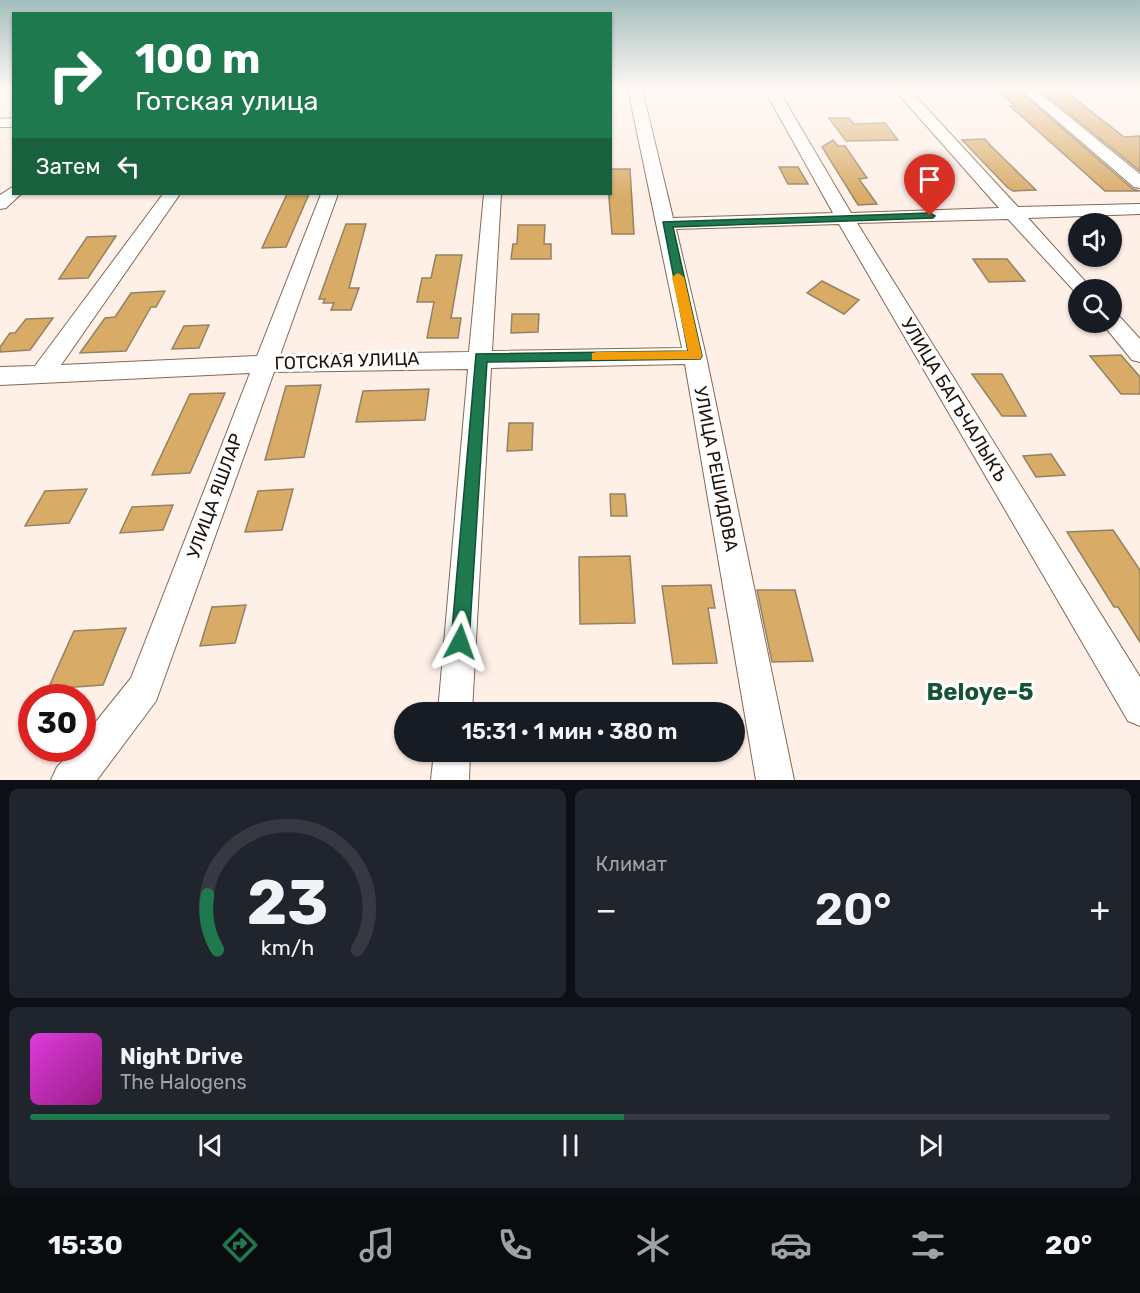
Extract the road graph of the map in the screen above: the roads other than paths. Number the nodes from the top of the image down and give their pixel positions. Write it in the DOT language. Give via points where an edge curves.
graph roads {
  1 [pos="644,125"];
  2 [pos="792,125"];
  3 [pos="934,125"];
  4 [pos="1071,125"];
  5 [pos="1140,183"];
  6 [pos="12,193"];
  7 [pos="170,195"];
  8 [pos="329,195"];
  9 [pos="492,195"];
  10 [pos="0,204"];
  11 [pos="1140,209"];
  12 [pos="1014,213"];
  13 [pos="845,218"];
  14 [pos="667,224"];
  15 [pos="1073,279"];
  16 [pos="1122,333"];
  17 [pos="1140,354"];
  18 [pos="695,356"];
  19 [pos="481,358"];
  20 [pos="263,364"];
  21 [pos="42,374"];
  22 [pos="0,376"];
  23 [pos="456,702"];
  24 [pos="1140,709"];
  25 [pos="451,762"];
  26 [pos="70,780"];
  27 [pos="450,780"];
  28 [pos="775,780"];
  1 -- 14 [label="street, УЛИЦА РЕШИДОВА"];
  2 -- 13 [label="street, УЛИЦА БАГЪЧАЛЫКЪ"];
  3 -- 12 [label="street"];
  4 -- 5 [label="street"];
  6 -- 10 [label="street"];
  7 -- 21 [label="street"];
  8 -- 20 [label="street, УЛИЦА ЯШЛАР"];
  9 -- 19 [label="street"];
  11 -- 12 [label="street"];
  12 -- 13 [label="street"];
  12 -- 15 [label="street"];
  13 -- 14 [label="street"];
  13 -- 24 [label="street, УЛИЦА БАГЪЧАЛЫКЪ"];
  14 -- 18 [label="street, УЛИЦА РЕШИДОВА"];
  16 -- 17 [label="street"];
  18 -- 19 [label="street, ГОТСКАЯ УЛИЦА"];
  18 -- 28 [label="street, УЛИЦА РЕШИДОВА"];
  19 -- 20 [label="street, ГОТСКАЯ УЛИЦА"];
  19 -- 23 [label="street"];
  20 -- 21 [label="street, ГОТСКАЯ УЛИЦА"];
  20 -- 26 [label="street, УЛИЦА ЯШЛАР" via="144,689"];
  21 -- 22 [label="street, ГОТСКАЯ УЛИЦА"];
  25 -- 27 [label="street"];
}
